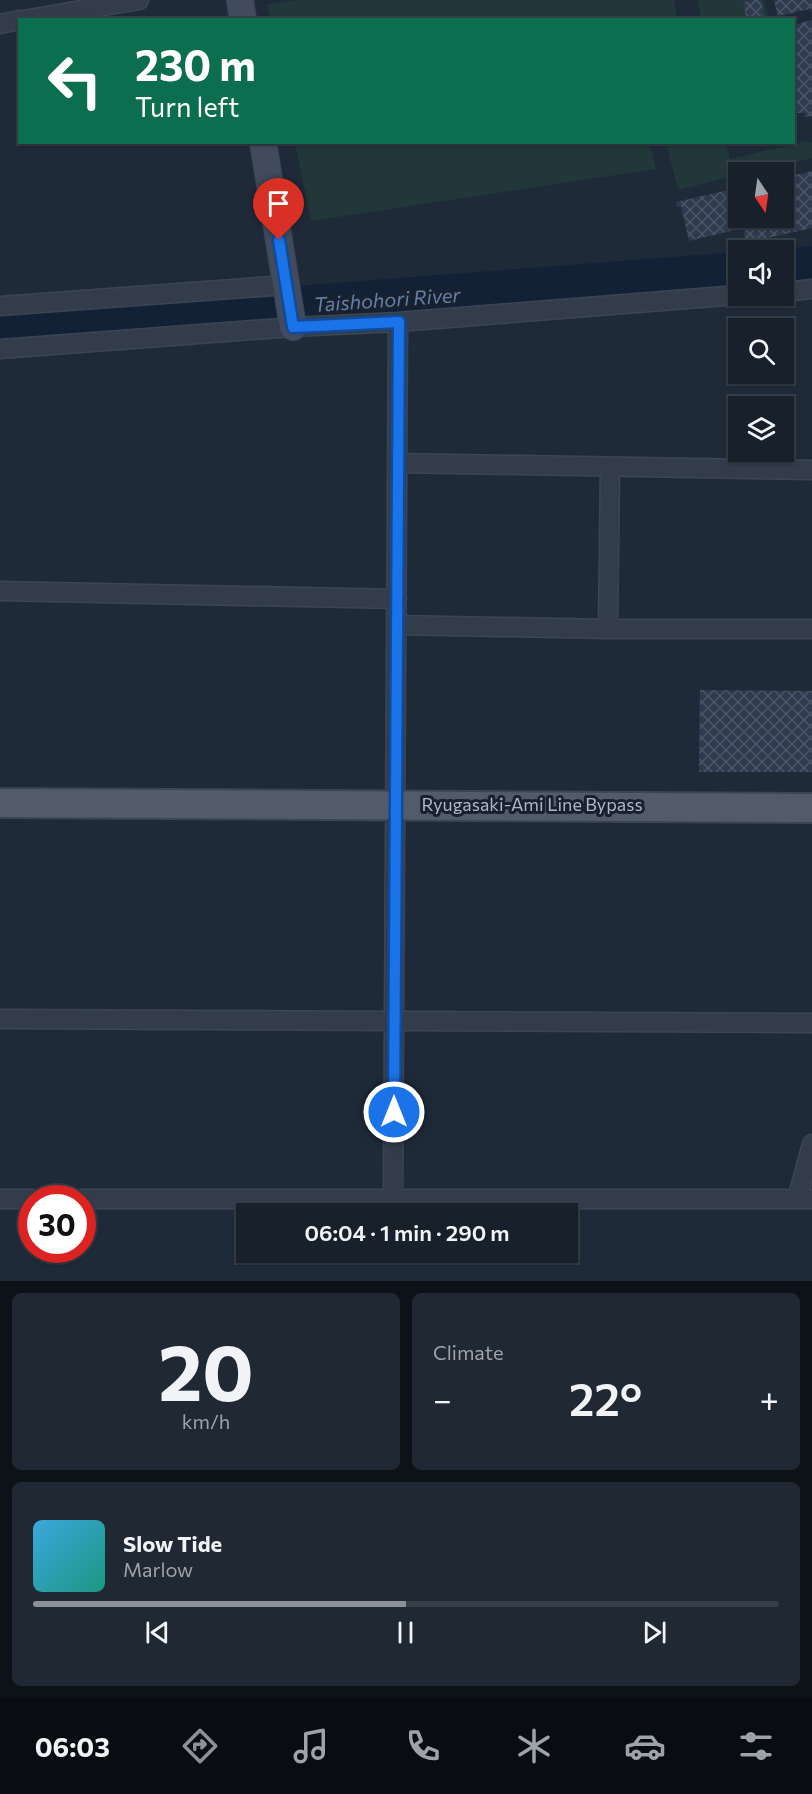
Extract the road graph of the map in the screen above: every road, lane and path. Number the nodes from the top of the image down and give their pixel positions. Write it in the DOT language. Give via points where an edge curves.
graph roads {
  1 [pos="139,0"];
  2 [pos="240,0"];
  3 [pos="36,18"];
  4 [pos="243,18"];
  5 [pos="18,20"];
  6 [pos="0,24"];
  7 [pos="263,144"];
  8 [pos="286,285"];
  9 [pos="812,289"];
  10 [pos="794,290"];
  11 [pos="728,296"];
  12 [pos="0,306"];
  13 [pos="399,322"];
  14 [pos="293,327"];
  15 [pos="0,349"];
  16 [pos="398,464"];
  17 [pos="610,468"];
  18 [pos="812,470"];
  19 [pos="0,591"];
  20 [pos="397,599"];
  21 [pos="396,626"];
  22 [pos="608,629"];
  23 [pos="812,629"];
  24 [pos="0,803"];
  25 [pos="395,804"];
  26 [pos="812,808"];
  27 [pos="0,1019"];
  28 [pos="394,1022"];
  29 [pos="812,1023"];
  30 [pos="812,1144"];
  31 [pos="0,1199"];
  32 [pos="18,1199"];
  33 [pos="96,1199"];
  34 [pos="393,1199"];
  35 [pos="805,1199"];
  1 -- 3 [label="street"];
  2 -- 4 [label="street"];
  5 -- 6 [label="street"];
  7 -- 8 [label="street"];
  8 -- 12 [label="street"];
  8 -- 14 [label="street"];
  9 -- 10 [label="street"];
  11 -- 13 [label="street"];
  13 -- 14 [label="street"];
  13 -- 16 [label="street"];
  14 -- 15 [label="street"];
  16 -- 17 [label="street"];
  16 -- 20 [label="street"];
  17 -- 18 [label="street"];
  17 -- 22 [label="street"];
  19 -- 20 [label="street"];
  20 -- 21 [label="street"];
  21 -- 22 [label="street"];
  21 -- 25 [label="street"];
  22 -- 23 [label="street"];
  24 -- 25 [label="main road, Ryugasaki-Ami Line Bypass"];
  25 -- 26 [label="main road, Ryugasaki-Ami Line Bypass"];
  25 -- 28 [label="street"];
  27 -- 28 [label="street"];
  28 -- 29 [label="street"];
  28 -- 34 [label="street"];
  30 -- 35 [label="street"];
  31 -- 32 [label="street"];
  33 -- 34 [label="street"];
  34 -- 35 [label="street"];
}
